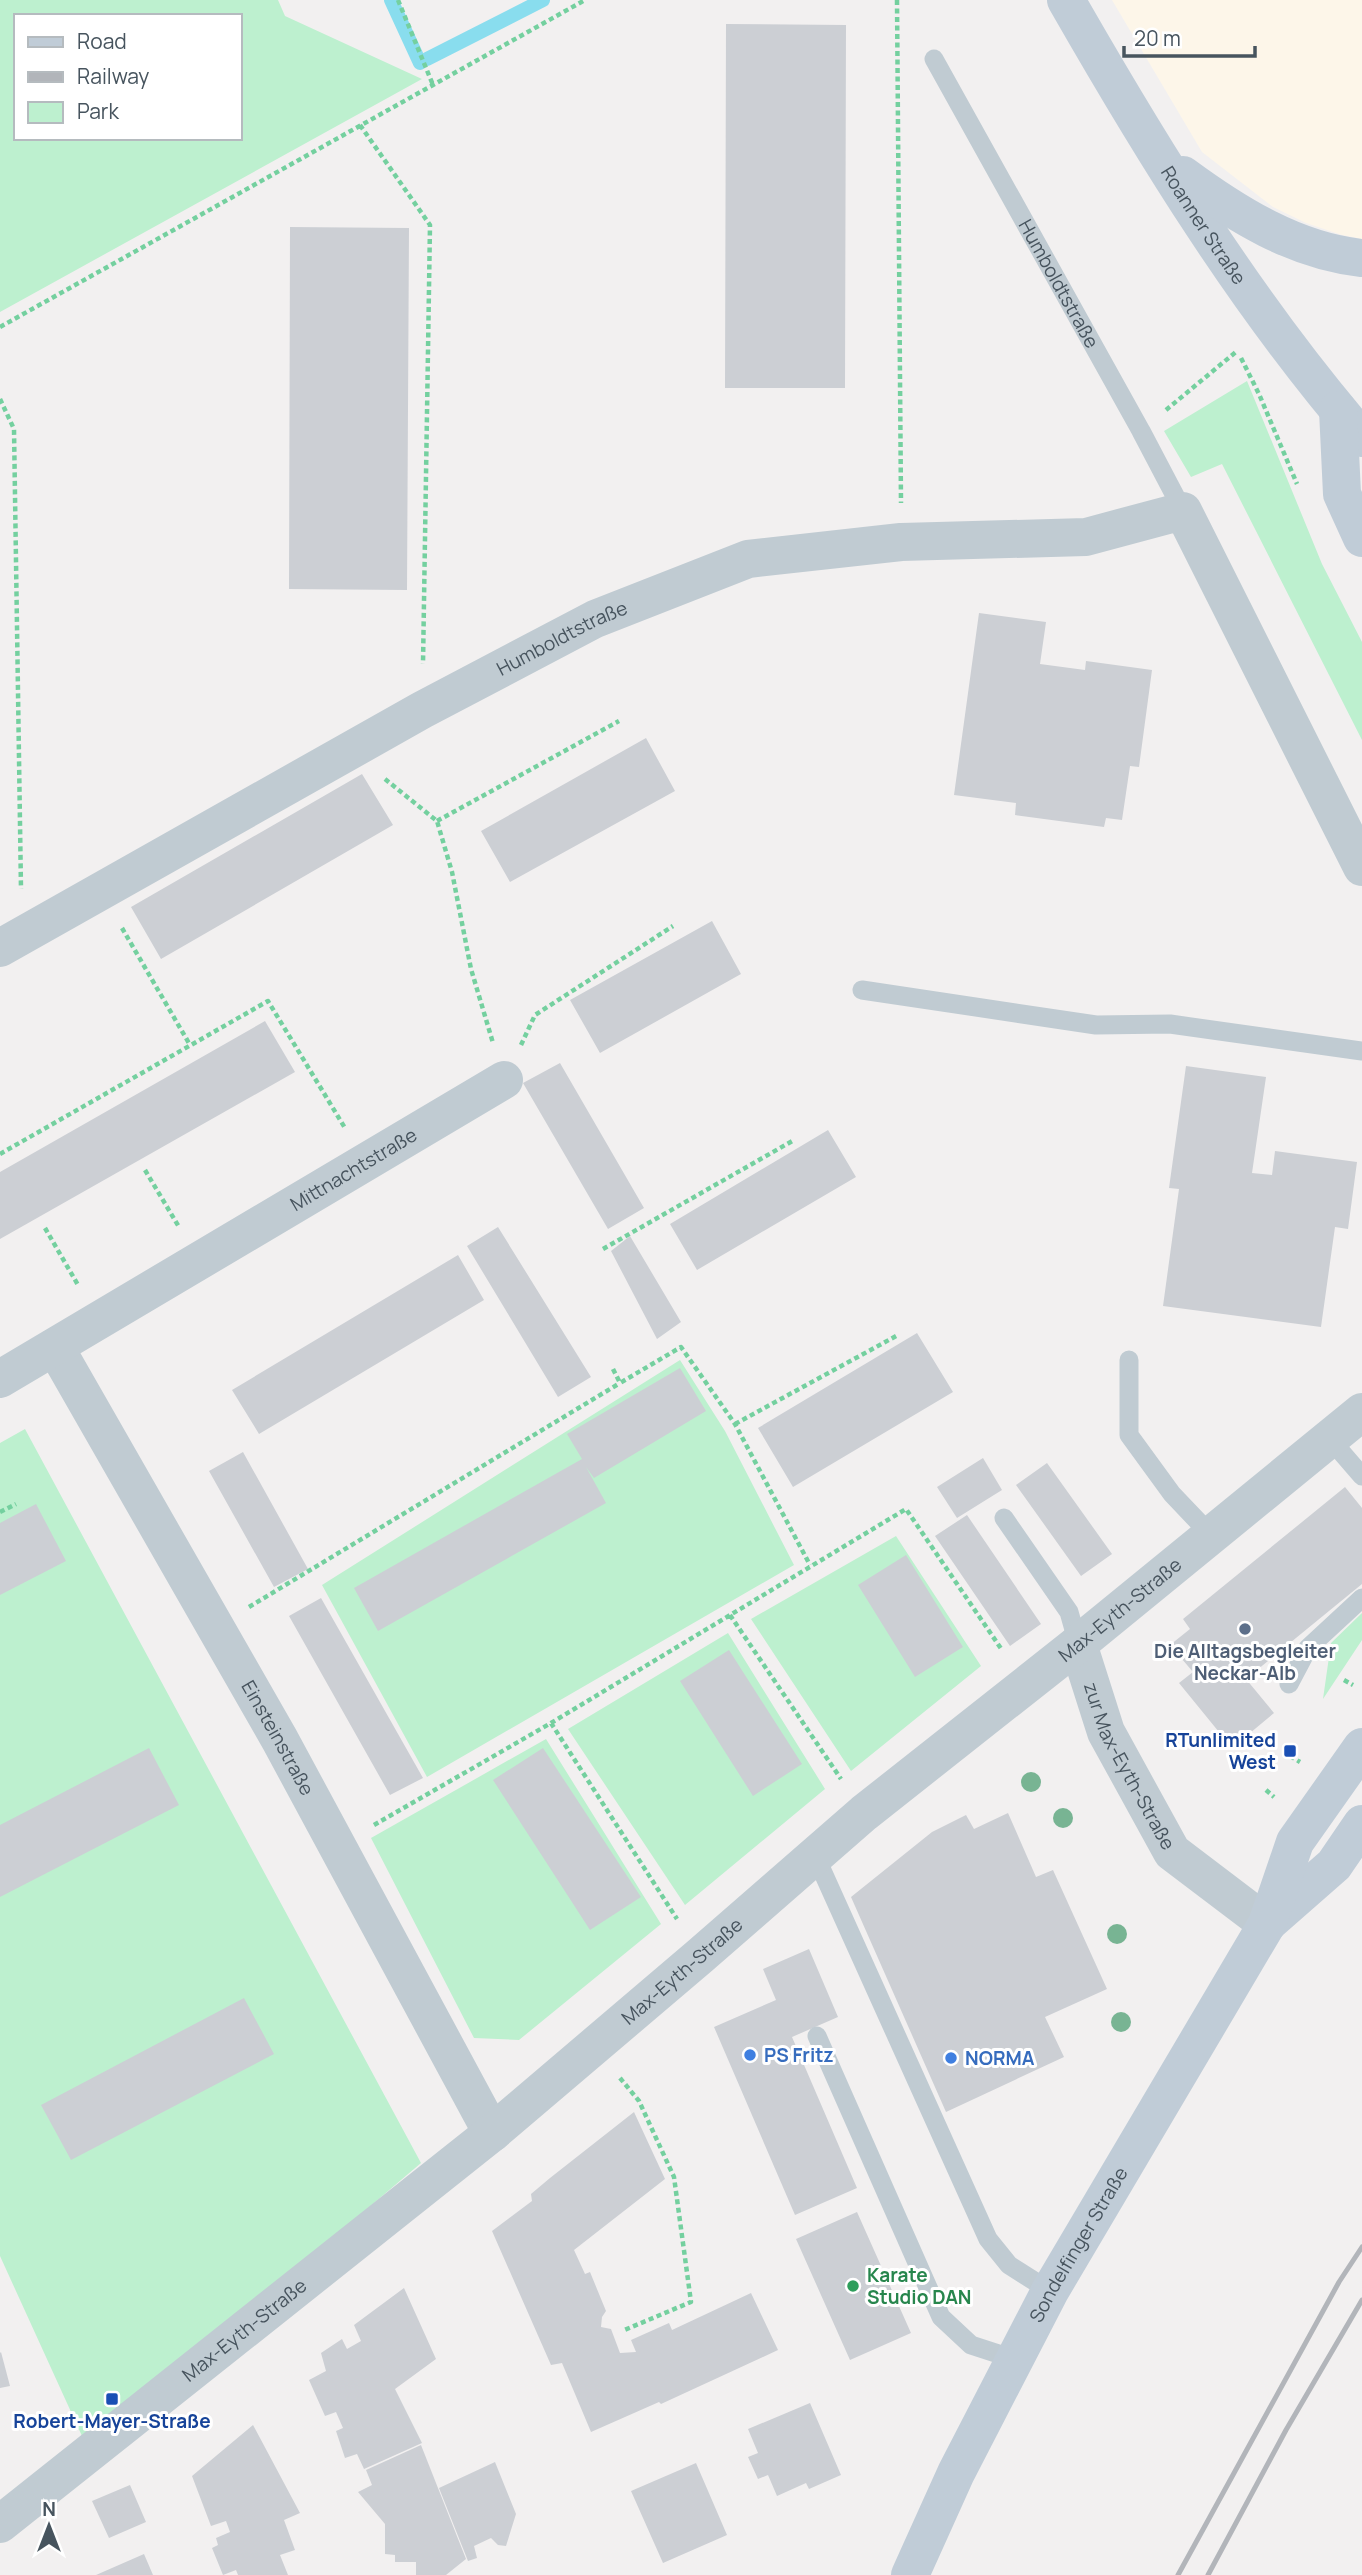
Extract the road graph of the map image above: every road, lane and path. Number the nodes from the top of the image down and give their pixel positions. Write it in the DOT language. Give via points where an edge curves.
graph roads {
  1 [pos="397,0"];
  2 [pos="585,0"];
  3 [pos="897,0"];
  4 [pos="1066,0"];
  5 [pos="934,59"];
  6 [pos="433,85"];
  7 [pos="360,125"];
  8 [pos="1162,160"];
  9 [pos="1362,258"];
  10 [pos="0,327"];
  11 [pos="1237,351"];
  12 [pos="0,399"];
  13 [pos="1350,424"];
  14 [pos="1141,431"];
  15 [pos="1182,511"];
  16 [pos="1362,538"];
  17 [pos="901,542"];
  18 [pos="422,710"];
  19 [pos="619,721"];
  20 [pos="349,751"];
  21 [pos="437,821"];
  22 [pos="1362,867"];
  23 [pos="100,892"];
  24 [pos="673,926"];
  25 [pos="11,942"];
  26 [pos="862,990"];
  27 [pos="190,1045"];
  28 [pos="1362,1051"];
  29 [pos="504,1080"];
  30 [pos="794,1140"];
  31 [pos="0,1154"];
  32 [pos="365,1162"];
  33 [pos="145,1170"];
  34 [pos="45,1228"];
  35 [pos="603,1248"];
  36 [pos="199,1262"];
  37 [pos="100,1321"];
  38 [pos="898,1335"];
  39 [pos="55,1347"];
  40 [pos="1129,1360"];
  41 [pos="612,1369"];
  42 [pos="0,1379"];
  43 [pos="620,1383"];
  44 [pos="1362,1412"];
  45 [pos="735,1424"];
  46 [pos="1330,1438"];
  47 [pos="1362,1476"];
  48 [pos="16,1504"];
  49 [pos="0,1512"];
  50 [pos="1004,1518"];
  51 [pos="1211,1535"];
  52 [pos="810,1565"];
  53 [pos="1362,1598"];
  54 [pos="730,1615"];
  55 [pos="215,1627"];
  56 [pos="1078,1644"];
  57 [pos="1344,1680"];
  58 [pos="1289,1684"];
  59 [pos="1026,1685"];
  60 [pos="1353,1685"];
  61 [pos="551,1723"];
  62 [pos="1362,1747"];
  63 [pos="1290,1756"];
  64 [pos="1301,1763"];
  65 [pos="1266,1790"];
  66 [pos="1274,1797"];
  67 [pos="864,1813"];
  68 [pos="1362,1824"];
  69 [pos="337,1846"];
  70 [pos="816,1855"];
  71 [pos="1267,1924"];
  72 [pos="700,1956"];
  73 [pos="817,2036"];
  74 [pos="594,2046"];
  75 [pos="492,2133"];
  76 [pos="1051,2291"];
  77 [pos="622,2331"];
  78 [pos="1014,2358"];
  79 [pos="0,2524"];
  80 [pos="910,2575"];
  1 -- 6 [label="path"];
  2 -- 6 [label="path"];
  3 -- 17 [label="path"];
  4 -- 8 [label="main road, Roanner Straße"];
  5 -- 14 [label="lane, Humboldtstraße"];
  6 -- 7 [label="path"];
  7 -- 10 [label="path"];
  7 -- 18 [label="path" via="430,225"];
  8 -- 9 [label="main road" via="1257,224 1326,251"];
  8 -- 13 [label="main road, Roanner Straße" via="1251,293"];
  11 -- 14 [label="path"];
  12 -- 25 [label="path" via="14,429 19,849"];
  13 -- 16 [label="main road" via="1342,494"];
  14 -- 15 [label="lane, Humboldtstraße"];
  15 -- 17 [label="street, Humboldtstraße" via="1086,537"];
  15 -- 22 [label="street, Humboldtstraße"];
  17 -- 18 [label="street, Humboldtstraße" via="747,559 595,619"];
  18 -- 20 [label="street, Humboldtstraße"];
  19 -- 21 [label="path"];
  20 -- 21 [label="path"];
  20 -- 23 [label="street, Humboldtstraße"];
  21 -- 29 [label="path" via="471,969"];
  23 -- 25 [label="street, Humboldtstraße"];
  23 -- 27 [label="path"];
  24 -- 29 [label="path" via="535,1015"];
  26 -- 28 [label="lane" via="1096,1025 1170,1024"];
  27 -- 31 [label="path"];
  27 -- 32 [label="path" via="268,1001"];
  29 -- 32 [label="street, Mittnachtstraße"];
  30 -- 35 [label="path"];
  32 -- 36 [label="street, Mittnachtstraße"];
  33 -- 36 [label="path"];
  34 -- 37 [label="path"];
  36 -- 37 [label="street, Mittnachtstraße"];
  37 -- 39 [label="street, Mittnachtstraße"];
  38 -- 45 [label="path"];
  39 -- 42 [label="street, Mittnachtstraße"];
  39 -- 55 [label="street, Einsteinstraße"];
  40 -- 51 [label="lane" via="1129,1435 1172,1494"];
  41 -- 43 [label="path"];
  43 -- 45 [label="path" via="681,1347"];
  43 -- 55 [label="path"];
  44 -- 46 [label="street, Max-Eyth-Straße"];
  45 -- 52 [label="path"];
  46 -- 47 [label="lane"];
  46 -- 51 [label="street, Max-Eyth-Straße"];
  48 -- 49 [label="path"];
  50 -- 56 [label="lane" via="1069,1612"];
  51 -- 56 [label="street, Max-Eyth-Straße"];
  52 -- 54 [label="path"];
  52 -- 59 [label="path" via="906,1509"];
  53 -- 58 [label="lane" via="1308,1648"];
  54 -- 61 [label="path"];
  54 -- 67 [label="path"];
  55 -- 69 [label="street, Einsteinstraße"];
  56 -- 59 [label="street, Max-Eyth-Straße"];
  56 -- 71 [label="street, zur Max-Eyth-Straße" via="1106,1731 1172,1852"];
  57 -- 60 [label="path"];
  59 -- 67 [label="street, Max-Eyth-Straße"];
  61 -- 69 [label="path"];
  61 -- 72 [label="path"];
  62 -- 71 [label="main road, Sondelfinger Straße" via="1295,1842"];
  63 -- 64 [label="path"];
  65 -- 66 [label="path"];
  67 -- 70 [label="street, Max-Eyth-Straße"];
  68 -- 71 [label="main road, Sondelfinger Straße" via="1334,1864"];
  69 -- 75 [label="street, Einsteinstraße"];
  70 -- 72 [label="street, Max-Eyth-Straße"];
  70 -- 76 [label="lane" via="988,2239 1009,2265"];
  71 -- 76 [label="main road, Sondelfinger Straße"];
  72 -- 74 [label="street, Max-Eyth-Straße"];
  73 -- 78 [label="lane" via="941,2317 971,2345"];
  74 -- 75 [label="street, Max-Eyth-Straße"];
  74 -- 77 [label="path" via="639,2101 674,2176 691,2302"];
  75 -- 79 [label="street, Max-Eyth-Straße"];
  76 -- 78 [label="main road, Sondelfinger Straße"];
  78 -- 80 [label="main road, Sondelfinger Straße"];
}
